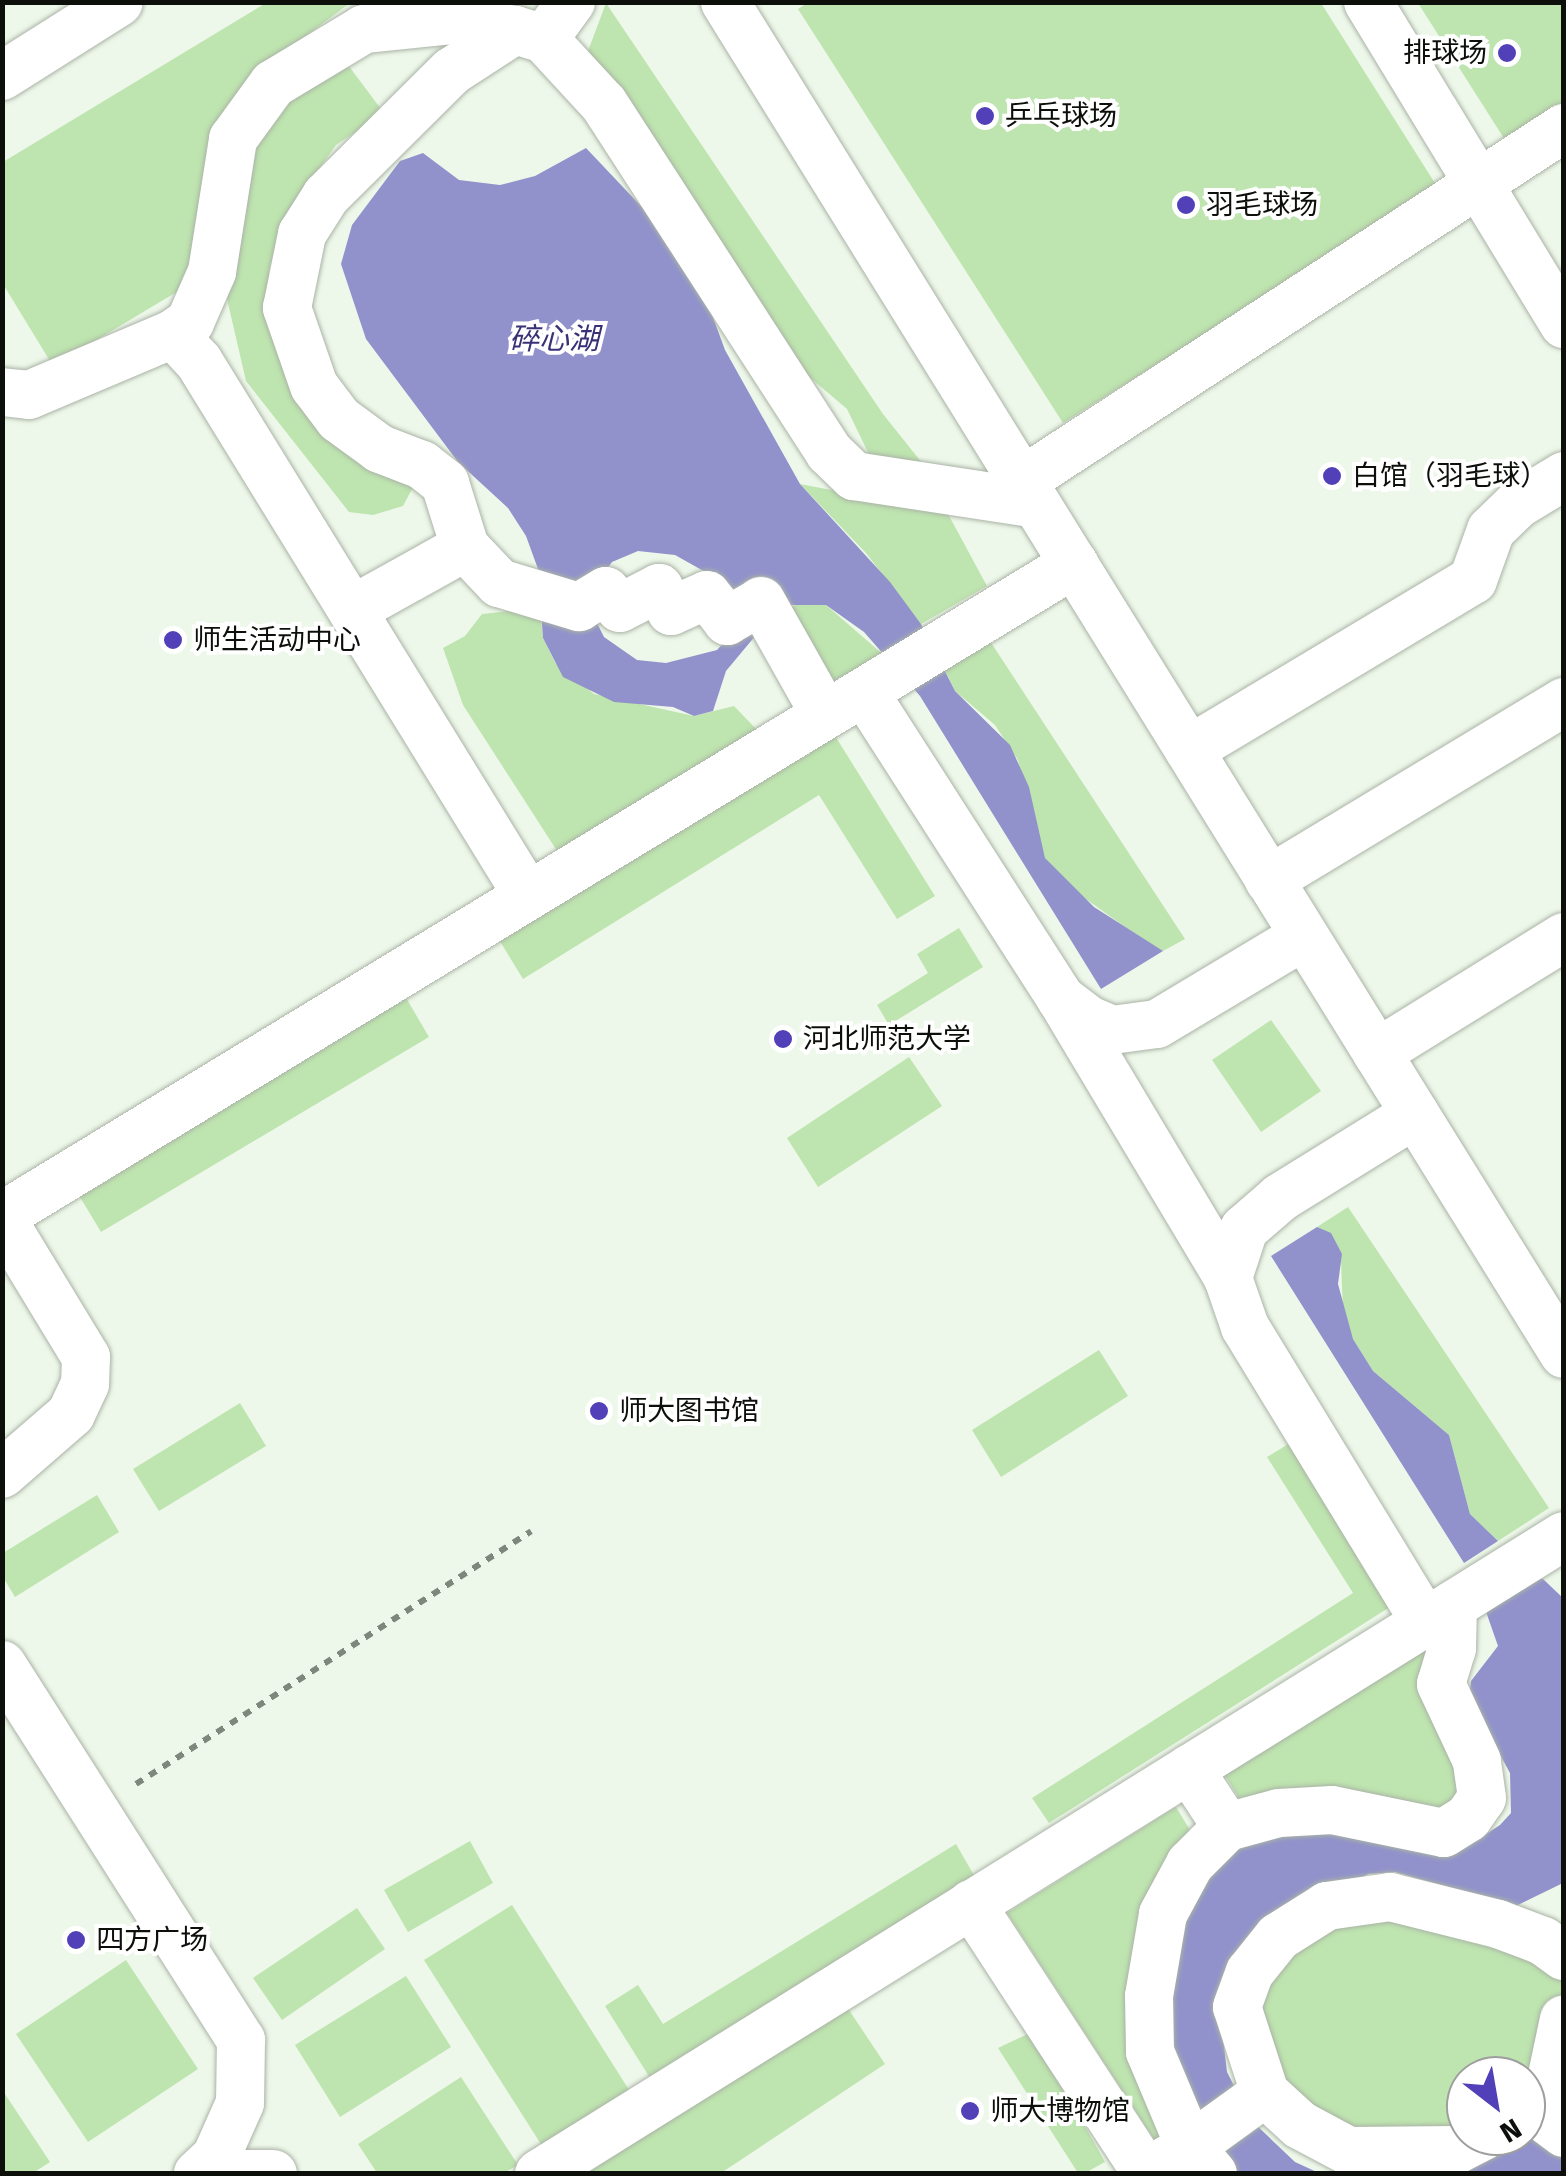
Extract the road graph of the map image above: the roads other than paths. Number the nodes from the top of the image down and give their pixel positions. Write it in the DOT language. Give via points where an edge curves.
graph roads {
  1 [pos="119,2"];
  2 [pos="1368,2"];
  3 [pos="731,5"];
  4 [pos="425,11"];
  5 [pos="543,24"];
  6 [pos="2,76"];
  7 [pos="1564,128"];
  8 [pos="1478,184"];
  9 [pos="1564,324"];
  10 [pos="173,334"];
  11 [pos="2,392"];
  12 [pos="1564,476"];
  13 [pos="1029,492"];
  14 [pos="465,546"];
  15 [pos="1074,564"];
  16 [pos="352,610"];
  17 [pos="859,694"];
  18 [pos="1564,702"];
  19 [pos="1189,750"];
  20 [pos="1269,880"];
  21 [pos="528,896"];
  22 [pos="1304,936"];
  23 [pos="1564,937"];
  24 [pos="1060,999"];
  25 [pos="1377,1054"];
  26 [pos="1415,1114"];
  27 [pos="2,1217"];
  28 [pos="1228,1278"];
  29 [pos="1564,1354"];
  30 [pos="2,1474"];
  31 [pos="1564,1536"];
  32 [pos="1439,1613"];
  33 [pos="2,1664"];
  34 [pos="1189,1770"];
  35 [pos="1227,1827"];
  36 [pos="972,1904"];
  37 [pos="1564,1956"];
  38 [pos="1564,2019"];
  39 [pos="1260,2097"];
  40 [pos="1546,2102"];
  41 [pos="1446,2150"];
  42 [pos="1200,2154"];
  43 [pos="1147,2173"];
  44 [pos="198,2174"];
  45 [pos="227,2174"];
  46 [pos="273,2174"];
  47 [pos="539,2174"];
  1 -- 6 [label="street"];
  2 -- 8 [label="street"];
  3 -- 13 [label="street"];
  4 -- 5 [label="street"];
  4 -- 10 [label="street" via="340,38 294,66 249,112 224,162 207,286 190,322"];
  5 -- 13 [label="street" via="604,104 829,452 854,476"];
  5 -- 14 [label="street" via="452,71 326,196 302,234 287,308 314,386 339,418 380,449 422,465 445,483"];
  7 -- 8 [label="street"];
  8 -- 9 [label="street"];
  8 -- 13 [label="street"];
  10 -- 11 [label="street" via="29,395"];
  10 -- 16 [label="street" via="199,362"];
  12 -- 19 [label="street" via="1518,504 1492,530 1473,580"];
  13 -- 15 [label="street"];
  14 -- 16 [label="street"];
  14 -- 17 [label="street" via="498,583 578,607 606,591 620,608 659,588 672,611 707,595 726,621 761,601 774,623"];
  15 -- 17 [label="street"];
  15 -- 19 [label="street"];
  16 -- 21 [label="street"];
  17 -- 21 [label="street"];
  17 -- 24 [label="street"];
  18 -- 20 [label="street"];
  19 -- 20 [label="street"];
  20 -- 22 [label="street"];
  21 -- 27 [label="street"];
  22 -- 24 [label="street" via="1138,1030 1112,1030"];
  22 -- 25 [label="street"];
  23 -- 25 [label="street"];
  24 -- 28 [label="street"];
  25 -- 26 [label="street"];
  26 -- 28 [label="street" via="1281,1197 1244,1229"];
  26 -- 29 [label="street"];
  27 -- 30 [label="street" via="86,1357 85,1384 70,1414"];
  28 -- 32 [label="street" via="1244,1326"];
  31 -- 32 [label="street"];
  32 -- 34 [label="street"];
  32 -- 35 [label="street" via="1452,1650 1441,1684 1477,1761 1482,1798 1468,1818 1444,1833 1332,1810 1279,1813"];
  33 -- 44 [label="street" via="241,2040 240,2104 216,2157"];
  34 -- 35 [label="street"];
  34 -- 36 [label="street"];
  35 -- 42 [label="street" via="1178,1883 1154,1955 1150,2052"];
  36 -- 43 [label="street"];
  36 -- 47 [label="street"];
  37 -- 39 [label="street" via="1498,1924 1406,1900 1327,1906 1278,1937 1250,1972 1237,2006"];
  38 -- 40 [label="street"];
  39 -- 41 [label="street" via="1349,2150"];
  39 -- 42 [label="street"];
  42 -- 43 [label="street"];
  45 -- 46 [label="street"];
}
